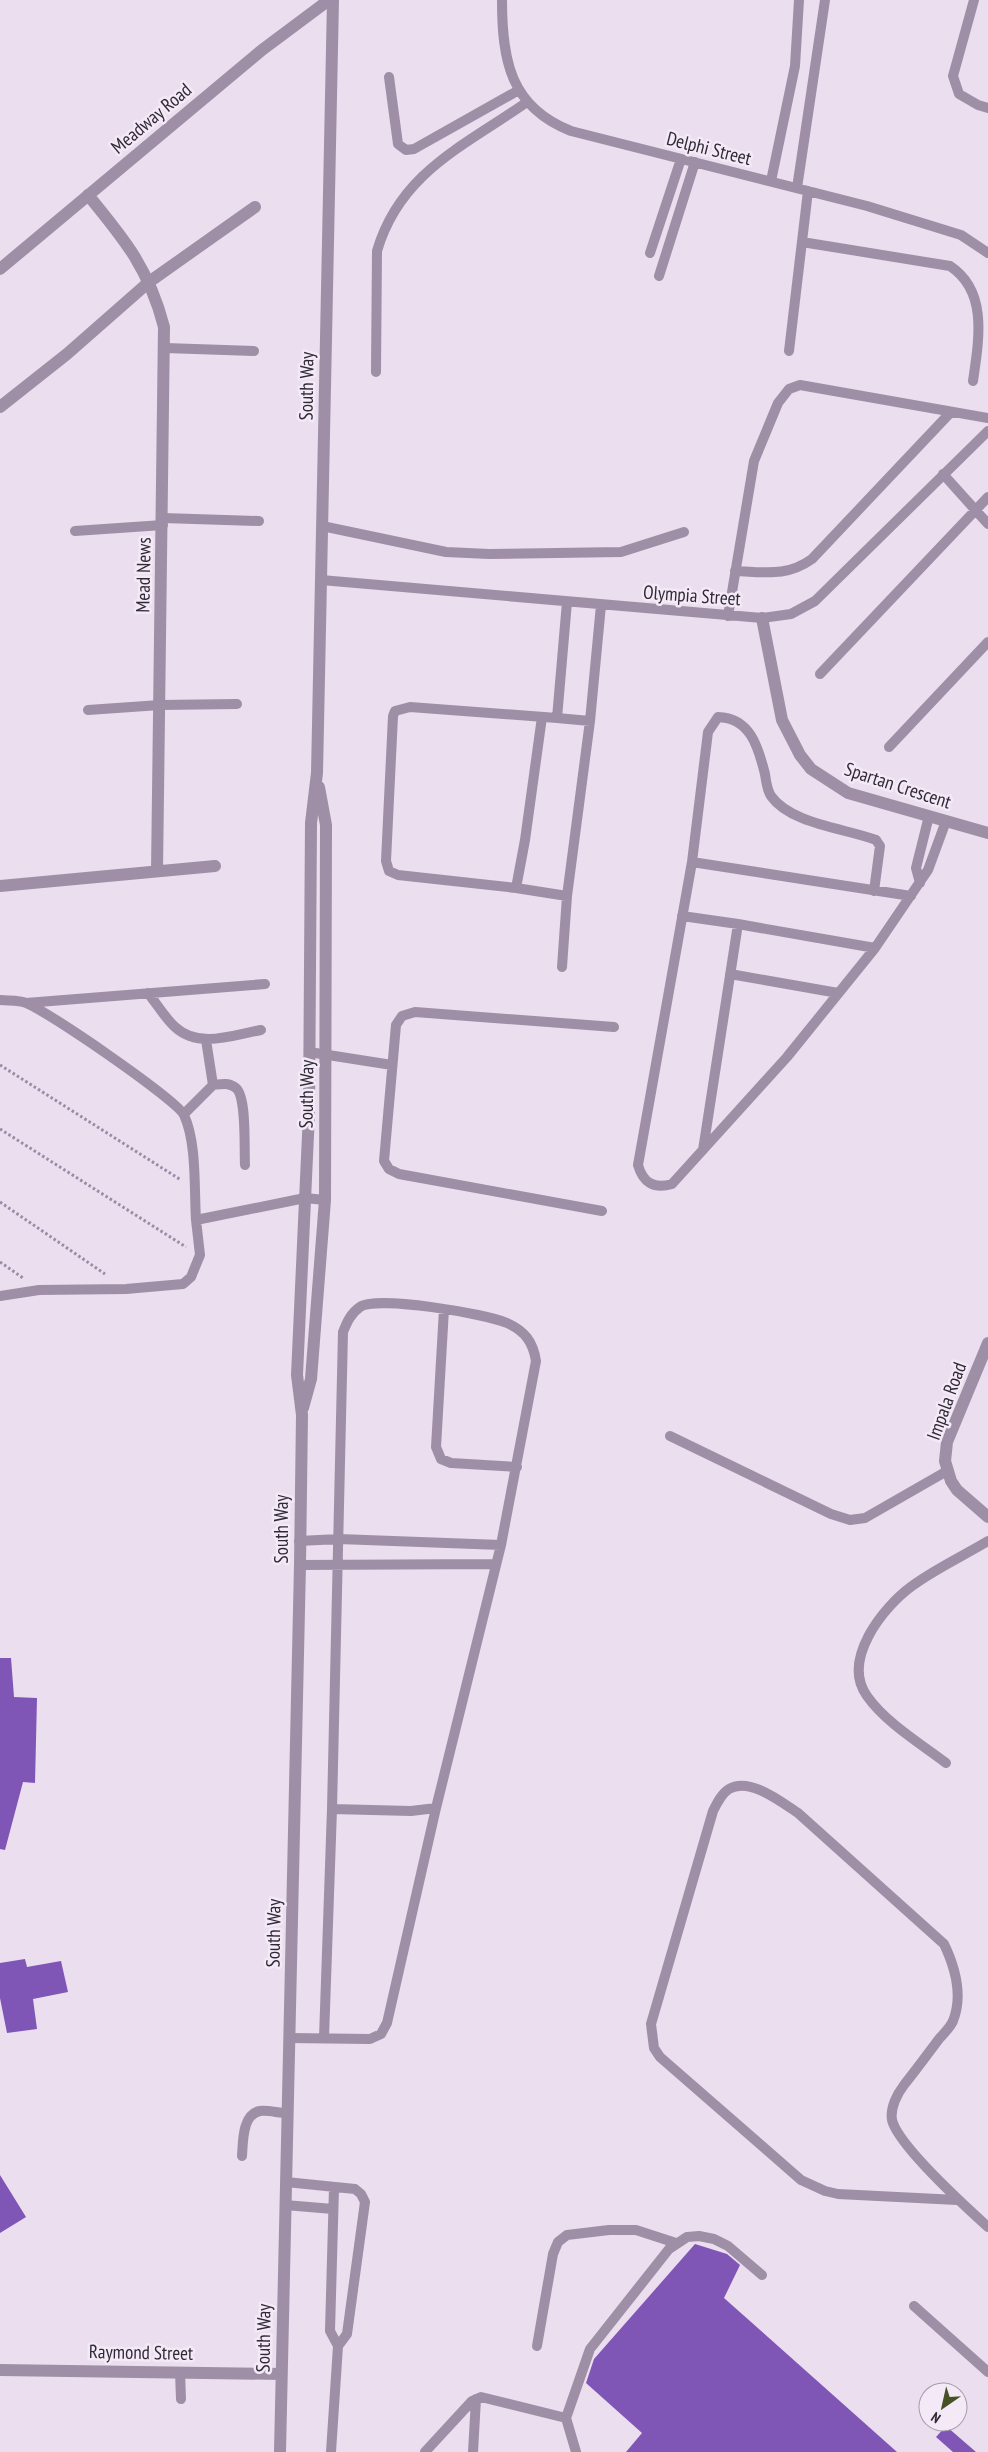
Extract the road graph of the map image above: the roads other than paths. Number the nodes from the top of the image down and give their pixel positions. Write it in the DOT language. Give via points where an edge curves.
graph roads {
  1 [pos="331,0"];
  2 [pos="502,0"];
  3 [pos="799,0"];
  4 [pos="825,0"];
  5 [pos="974,0"];
  6 [pos="389,77"];
  7 [pos="519,90"];
  8 [pos="527,102"];
  9 [pos="988,108"];
  10 [pos="681,159"];
  11 [pos="695,162"];
  12 [pos="771,181"];
  13 [pos="797,188"];
  14 [pos="808,191"];
  15 [pos="88,195"];
  16 [pos="255,208"];
  17 [pos="802,242"];
  18 [pos="988,252"];
  19 [pos="650,253"];
  20 [pos="0,268"];
  21 [pos="659,276"];
  22 [pos="149,282"];
  23 [pos="165,348"];
  24 [pos="254,351"];
  25 [pos="789,351"];
  26 [pos="376,372"];
  27 [pos="973,381"];
  28 [pos="0,407"];
  29 [pos="951,412"];
  30 [pos="988,418"];
  31 [pos="988,431"];
  32 [pos="943,474"];
  33 [pos="988,497"];
  34 [pos="975,509"];
  35 [pos="259,521"];
  36 [pos="163,522"];
  37 [pos="988,524"];
  38 [pos="322,526"];
  39 [pos="75,531"];
  40 [pos="684,532"];
  41 [pos="735,571"];
  42 [pos="321,580"];
  43 [pos="567,602"];
  44 [pos="601,605"];
  45 [pos="728,616"];
  46 [pos="762,618"];
  47 [pos="988,642"];
  48 [pos="820,674"];
  49 [pos="160,704"];
  50 [pos="237,704"];
  51 [pos="88,710"];
  52 [pos="542,717"];
  53 [pos="557,718"];
  54 [pos="590,721"];
  55 [pos="889,747"];
  56 [pos="317,773"];
  57 [pos="929,816"];
  58 [pos="946,821"];
  59 [pos="988,833"];
  60 [pos="692,862"];
  61 [pos="215,866"];
  62 [pos="157,871"];
  63 [pos="920,883"];
  64 [pos="0,886"];
  65 [pos="516,888"];
  66 [pos="874,891"];
  67 [pos="567,896"];
  68 [pos="911,896"];
  69 [pos="682,916"];
  70 [pos="738,924"];
  71 [pos="875,948"];
  72 [pos="562,967"];
  73 [pos="730,974"];
  74 [pos="264,984"];
  75 [pos="148,993"];
  76 [pos="838,993"];
  77 [pos="0,1000"];
  78 [pos="26,1002"];
  79 [pos="614,1028"];
  80 [pos="261,1030"];
  81 [pos="206,1040"];
  82 [pos="310,1052"];
  83 [pos="326,1054"];
  84 [pos="392,1065"];
  85 [pos="213,1085"];
  86 [pos="184,1114"];
  87 [pos="702,1152"];
  88 [pos="244,1166"];
  89 [pos="305,1198"];
  90 [pos="325,1200"];
  91 [pos="602,1211"];
  92 [pos="196,1220"];
  93 [pos="0,1296"];
  94 [pos="444,1309"];
  95 [pos="987,1351"];
  96 [pos="302,1415"];
  97 [pos="670,1436"];
  98 [pos="517,1467"];
  99 [pos="947,1471"];
  100 [pos="988,1517"];
  101 [pos="339,1539"];
  102 [pos="299,1541"];
  103 [pos="988,1541"];
  104 [pos="500,1545"];
  105 [pos="496,1564"];
  106 [pos="300,1565"];
  107 [pos="338,1565"];
  108 [pos="946,1763"];
  109 [pos="436,1808"];
  110 [pos="332,1809"];
  111 [pos="289,2038"];
  112 [pos="324,2038"];
  113 [pos="287,2113"];
  114 [pos="242,2156"];
  115 [pos="286,2182"];
  116 [pos="334,2188"];
  117 [pos="957,2200"];
  118 [pos="285,2205"];
  119 [pos="333,2209"];
  120 [pos="988,2227"];
  121 [pos="676,2243"];
  122 [pos="762,2275"];
  123 [pos="914,2306"];
  124 [pos="338,2346"];
  125 [pos="537,2346"];
  126 [pos="0,2370"];
  127 [pos="180,2372"];
  128 [pos="988,2372"];
  129 [pos="281,2374"];
  130 [pos="181,2399"];
  131 [pos="476,2399"];
  132 [pos="566,2418"];
  133 [pos="429,2450"];
  134 [pos="280,2452"];
  135 [pos="331,2452"];
  136 [pos="474,2452"];
  137 [pos="576,2452"];
  1 -- 15 [label="street, Meadway Road" via="262,50"];
  1 -- 38 [label="street, South Way"];
  2 -- 7 [label="lane, Delphi Street" via="506,62"];
  3 -- 12 [label="lane" via="795,66"];
  4 -- 13 [label="lane"];
  5 -- 9 [label="lane" via="953,76 959,94"];
  6 -- 7 [label="lane" via="398,144 406,150 414,149"];
  7 -- 8 [label="lane, Delphi Street"];
  8 -- 10 [label="lane, Delphi Street" via="555,125 571,131"];
  8 -- 26 [label="lane" via="446,154 430,168 413,185 382,235 377,251"];
  10 -- 11 [label="lane, Delphi Street"];
  10 -- 19 [label="lane"];
  11 -- 12 [label="lane, Delphi Street"];
  11 -- 21 [label="lane"];
  12 -- 13 [label="lane, Delphi Street"];
  13 -- 14 [label="lane, Delphi Street"];
  14 -- 17 [label="lane"];
  14 -- 18 [label="lane, Delphi Street" via="961,235"];
  15 -- 20 [label="street, Meadway Road"];
  15 -- 22 [label="street, Mead News" via="137,257"];
  16 -- 22 [label="street"];
  17 -- 25 [label="lane"];
  17 -- 27 [label="lane" via="950,266 962,272 980,297 983,311"];
  22 -- 23 [label="street, Mead News" via="164,327"];
  22 -- 28 [label="street"];
  23 -- 24 [label="lane"];
  23 -- 36 [label="street, Mead News"];
  29 -- 30 [label="lane"];
  29 -- 41 [label="lane" via="800,568 786,573"];
  29 -- 41 [label="lane" via="800,385 789,389 778,403 754,461"];
  31 -- 32 [label="lane, Olympia Street"];
  32 -- 34 [label="lane"];
  32 -- 46 [label="lane, Olympia Street" via="815,601 791,614"];
  33 -- 34 [label="lane"];
  34 -- 37 [label="lane"];
  34 -- 48 [label="lane"];
  35 -- 36 [label="lane"];
  36 -- 39 [label="lane"];
  36 -- 49 [label="street, Mead News"];
  38 -- 40 [label="lane" via="446,552 489,554 621,552"];
  38 -- 42 [label="street, South Way"];
  41 -- 45 [label="lane"];
  42 -- 43 [label="lane, Olympia Street"];
  42 -- 56 [label="street, South Way"];
  43 -- 44 [label="lane, Olympia Street"];
  43 -- 53 [label="lane"];
  44 -- 45 [label="lane, Olympia Street"];
  44 -- 54 [label="lane"];
  45 -- 46 [label="lane, Olympia Street"];
  46 -- 57 [label="street, Spartan Crescent" via="782,720 800,756 811,769 848,793"];
  47 -- 55 [label="lane"];
  49 -- 50 [label="lane"];
  49 -- 51 [label="lane"];
  49 -- 62 [label="street, Mead News"];
  52 -- 53 [label="lane"];
  52 -- 65 [label="lane"];
  52 -- 65 [label="lane" via="410,707 395,711 393,716 386,861 390,871 398,875"];
  53 -- 54 [label="lane"];
  54 -- 67 [label="lane"];
  56 -- 82 [label="street, South Way" via="311,824"];
  56 -- 83 [label="street, South Way" via="326,825"];
  57 -- 58 [label="street, Spartan Crescent"];
  57 -- 63 [label="lane" via="916,868"];
  58 -- 59 [label="street, Spartan Crescent"];
  58 -- 63 [label="lane"];
  60 -- 66 [label="lane"];
  60 -- 66 [label="lane" via="708,732 718,717 732,717 742,723 755,743 769,793 780,807 876,840 880,846"];
  60 -- 69 [label="lane"];
  61 -- 62 [label="street"];
  62 -- 64 [label="street"];
  63 -- 68 [label="lane"];
  65 -- 67 [label="lane"];
  66 -- 68 [label="lane"];
  67 -- 72 [label="lane"];
  68 -- 71 [label="lane"];
  69 -- 70 [label="lane"];
  69 -- 87 [label="lane" via="638,1165 648,1183 660,1187 672,1184"];
  70 -- 71 [label="lane"];
  70 -- 73 [label="lane"];
  71 -- 76 [label="lane"];
  73 -- 76 [label="lane"];
  73 -- 87 [label="lane"];
  74 -- 75 [label="lane"];
  75 -- 78 [label="lane"];
  75 -- 81 [label="lane" via="175,1027 192,1038"];
  76 -- 87 [label="lane" via="787,1057"];
  77 -- 78 [label="lane"];
  78 -- 86 [label="lane" via="168,1097"];
  79 -- 84 [label="lane" via="415,1012 402,1016 396,1025"];
  80 -- 81 [label="lane"];
  81 -- 85 [label="lane"];
  82 -- 83 [label="lane"];
  82 -- 89 [label="street, South Way"];
  83 -- 84 [label="lane"];
  83 -- 90 [label="street, South Way"];
  84 -- 91 [label="lane" via="384,1161 389,1169 398,1174"];
  85 -- 86 [label="lane"];
  85 -- 88 [label="lane" via="229,1084 237,1089 242,1100"];
  86 -- 92 [label="lane" via="191,1138"];
  89 -- 90 [label="lane"];
  89 -- 92 [label="lane"];
  89 -- 96 [label="street, South Way" via="298,1375"];
  90 -- 96 [label="street, South Way" via="311,1379"];
  92 -- 93 [label="lane" via="200,1255 191,1277 183,1284 126,1289 40,1290"];
  94 -- 98 [label="lane" via="507,1323 527,1336 534,1346 536,1360"];
  94 -- 98 [label="lane" via="436,1447 441,1459 451,1463"];
  94 -- 101 [label="lane" via="376,1301 360,1306 348,1320 343,1332"];
  95 -- 99 [label="street, Impala Road" via="947,1442"];
  96 -- 102 [label="street, South Way"];
  97 -- 99 [label="lane" via="831,1514 850,1520 865,1518"];
  98 -- 104 [label="lane"];
  99 -- 100 [label="street" via="957,1490"];
  101 -- 102 [label="lane"];
  101 -- 104 [label="lane"];
  101 -- 107 [label="lane"];
  102 -- 106 [label="street, South Way"];
  103 -- 108 [label="lane" via="912,1586 881,1616 863,1646 859,1665 866,1696"];
  104 -- 105 [label="lane"];
  105 -- 107 [label="lane"];
  105 -- 109 [label="lane"];
  106 -- 107 [label="lane"];
  106 -- 111 [label="street, South Way"];
  107 -- 110 [label="lane"];
  109 -- 110 [label="lane" via="411,1811"];
  109 -- 112 [label="lane" via="387,2023 380,2034 370,2039"];
  110 -- 112 [label="lane"];
  111 -- 112 [label="lane"];
  111 -- 113 [label="street, South Way"];
  113 -- 114 [label="lane" via="259,2111 250,2116"];
  113 -- 115 [label="street, South Way"];
  115 -- 116 [label="lane"];
  115 -- 118 [label="street, South Way"];
  116 -- 119 [label="lane"];
  116 -- 124 [label="lane" via="355,2190 365,2202 347,2334"];
  117 -- 117 [label="lane" via="838,2194 813,2187 667,2063 654,2048 651,2024 656,2006 713,1811 730,1788 747,1786 798,1813 944,1944 954,1964 957,1981 953,2022 900,2090 892,2112 900,2137"];
  117 -- 120 [label="lane"];
  118 -- 119 [label="lane"];
  118 -- 129 [label="street, South Way"];
  119 -- 124 [label="lane" via="330,2331"];
  121 -- 122 [label="lane" via="687,2237 714,2239 728,2246"];
  121 -- 125 [label="lane" via="636,2230 567,2235 558,2242 553,2254"];
  121 -- 132 [label="lane" via="650,2271 590,2349"];
  123 -- 128 [label="lane"];
  124 -- 135 [label="lane"];
  126 -- 127 [label="street, Raymond Street"];
  127 -- 129 [label="street, Raymond Street"];
  127 -- 130 [label="lane"];
  129 -- 134 [label="street, South Way"];
  131 -- 132 [label="lane" via="481,2397"];
  131 -- 133 [label="lane"];
  131 -- 136 [label="lane"];
  132 -- 137 [label="lane"];
}
